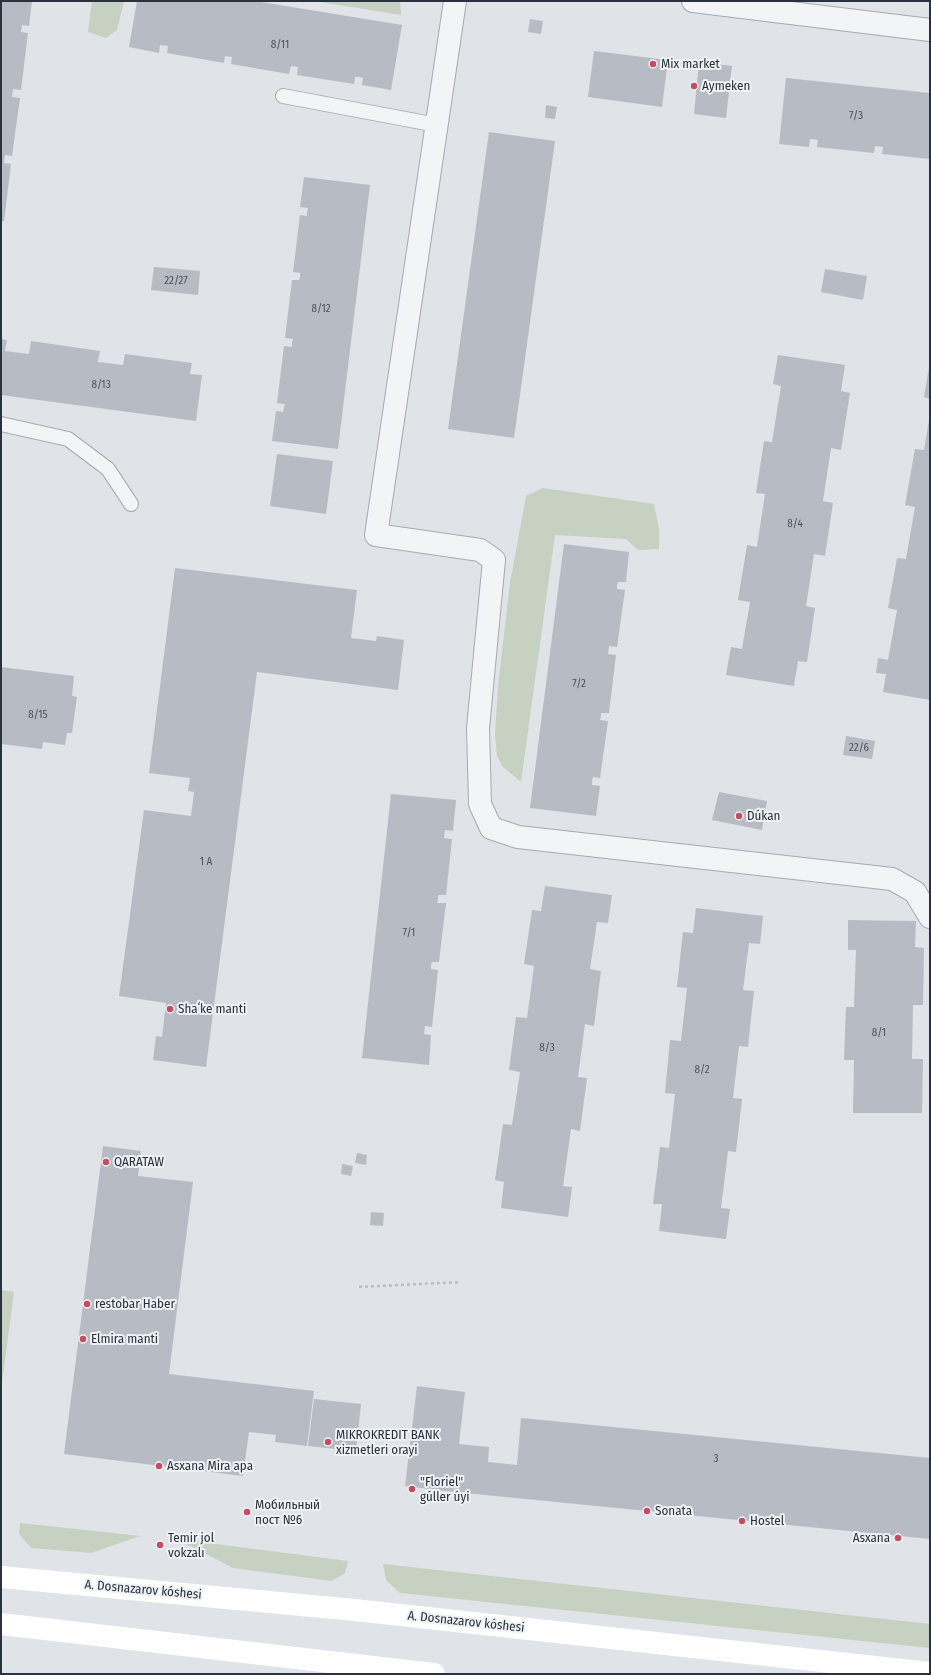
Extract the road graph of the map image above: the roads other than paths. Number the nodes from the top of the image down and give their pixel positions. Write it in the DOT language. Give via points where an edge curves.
graph roads {
  1 [pos="455,1"];
  2 [pos="693,1"];
  3 [pos="930,30"];
  4 [pos="283,96"];
  5 [pos="437,125"];
  6 [pos="1,424"];
  7 [pos="131,504"];
  8 [pos="930,918"];
  9 [pos="1,1577"];
  10 [pos="1,1624"];
  11 [pos="345,1669"];
  12 [pos="930,1673"];
  13 [pos="434,1674"];
  1 -- 5 [label="street"];
  2 -- 3 [label="street"];
  4 -- 5 [label="lane"];
  5 -- 8 [label="street" via="376,535 480,550 494,560 478,728 480,804 491,828 518,837 892,879 915,892"];
  6 -- 7 [label="lane" via="68,439 108,469"];
  9 -- 12 [label="main road, A. Dosnazarov kóshesi" via="355,1610"];
  10 -- 11 [label="main road"];
  11 -- 13 [label="main road"];
}
